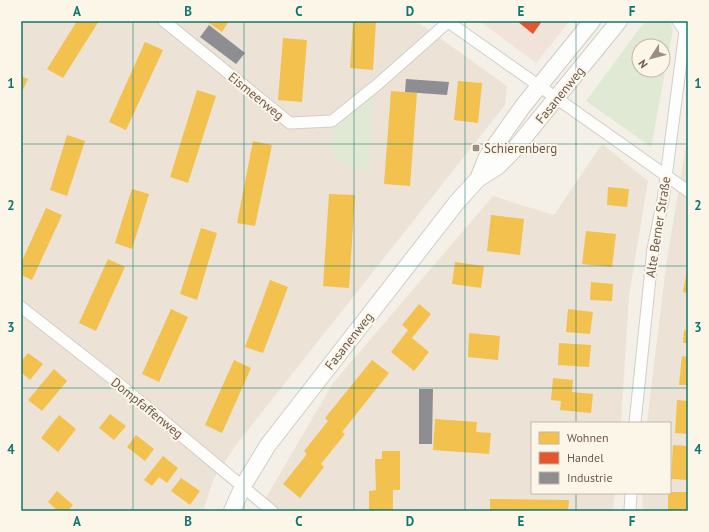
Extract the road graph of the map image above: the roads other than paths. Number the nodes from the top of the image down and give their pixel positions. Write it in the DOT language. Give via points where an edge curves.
graph roads {
  1 [pos="164,21"];
  2 [pos="448,21"];
  3 [pos="592,21"];
  4 [pos="619,21"];
  5 [pos="678,21"];
  6 [pos="687,29"];
  7 [pos="539,86"];
  8 [pos="557,98"];
  9 [pos="666,175"];
  10 [pos="478,178"];
  11 [pos="688,191"];
  12 [pos="21,307"];
  13 [pos="635,422"];
  14 [pos="243,486"];
  15 [pos="631,494"];
  16 [pos="232,511"];
  17 [pos="272,511"];
  18 [pos="630,511"];
  1 -- 2 [label="street, Eismeerweg" via="290,123 332,121 378,84"];
  2 -- 7 [label="street"];
  3 -- 7 [label="main road, Fasanenweg"];
  4 -- 8 [label="main road, Fasanenweg"];
  5 -- 6 [label="street, Alte Berner Straße"];
  6 -- 9 [label="street, Alte Berner Straße"];
  7 -- 8 [label="street"];
  7 -- 10 [label="main road, Fasanenweg" via="487,157"];
  8 -- 9 [label="street"];
  8 -- 10 [label="main road, Fasanenweg" via="513,151 497,167"];
  9 -- 11 [label="street"];
  9 -- 13 [label="street, Alte Berner Straße" via="652,249"];
  10 -- 14 [label="main road, Fasanenweg" via="268,445"];
  12 -- 14 [label="street, Dompfaffenweg"];
  14 -- 16 [label="main road, Fasanenweg"];
  14 -- 17 [label="street, Dompfaffenweg"];
  15 -- 18 [label="street"];
}
